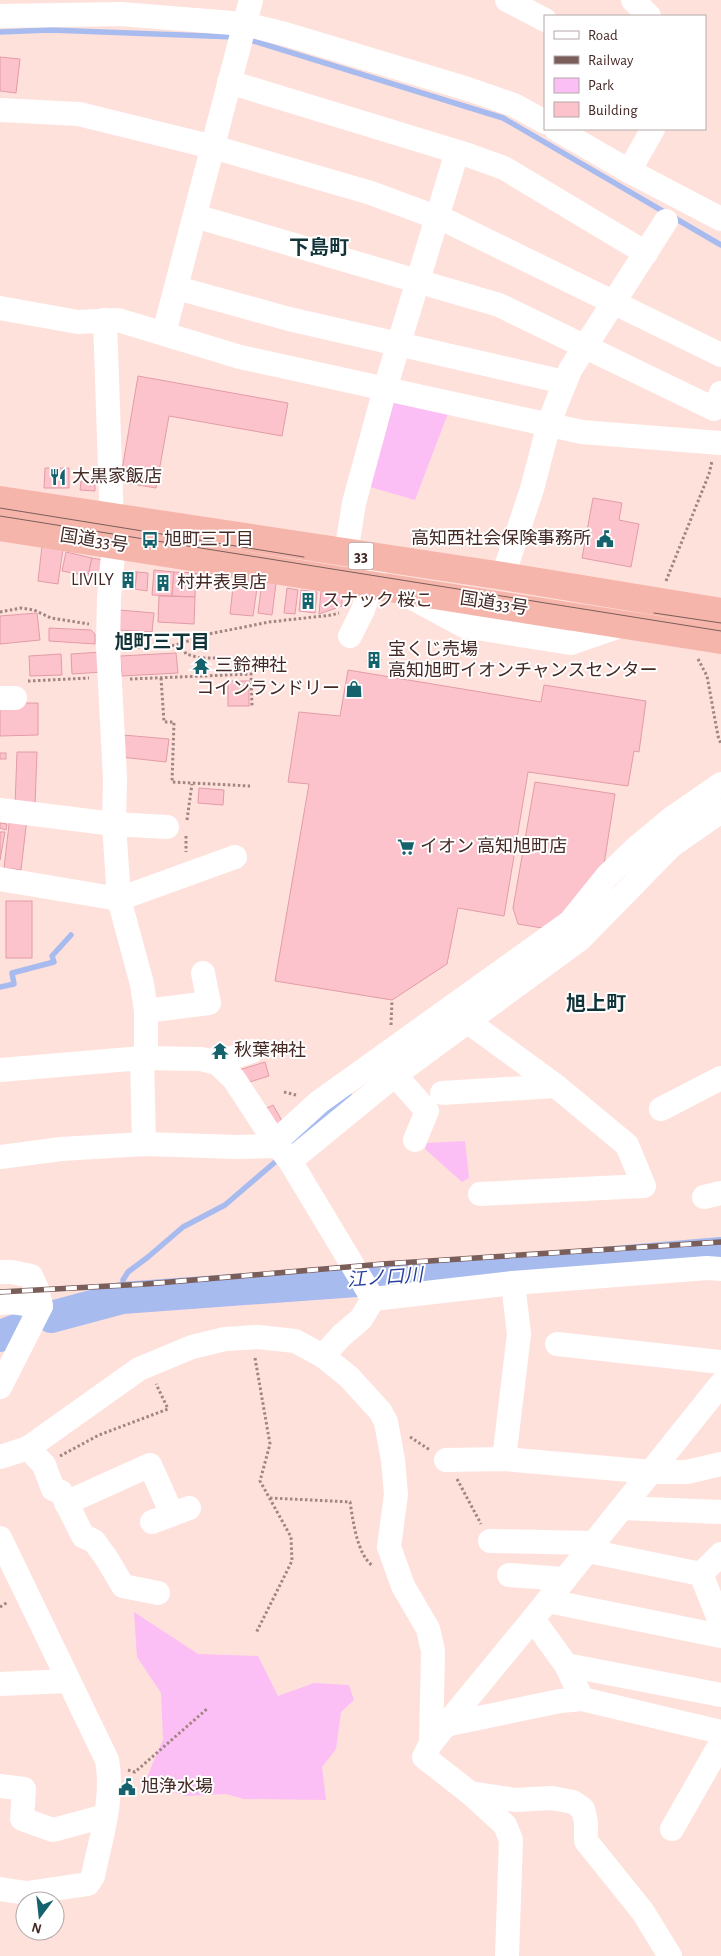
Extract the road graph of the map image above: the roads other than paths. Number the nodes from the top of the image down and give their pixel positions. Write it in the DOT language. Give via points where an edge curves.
graph roads {
  1 [pos="251,0"];
  2 [pos="633,0"];
  3 [pos="518,2"];
  4 [pos="648,15"];
  5 [pos="0,16"];
  6 [pos="544,19"];
  7 [pos="242,34"];
  8 [pos="230,82"];
  9 [pos="0,110"];
  10 [pos="544,121"];
  11 [pos="558,130"];
  12 [pos="652,130"];
  13 [pos="213,147"];
  14 [pos="458,152"];
  15 [pos="629,171"];
  16 [pos="195,216"];
  17 [pos="437,218"];
  18 [pos="721,219"];
  19 [pos="666,221"];
  20 [pos="646,253"];
  21 [pos="418,280"];
  22 [pos="177,288"];
  23 [pos="614,303"];
  24 [pos="0,308"];
  25 [pos="105,320"];
  26 [pos="164,333"];
  27 [pos="399,344"];
  28 [pos="584,346"];
  29 [pos="721,355"];
  30 [pos="564,382"];
  31 [pos="385,389"];
  32 [pos="721,393"];
  33 [pos="549,425"];
  34 [pos="718,443"];
  35 [pos="0,500"];
  36 [pos="112,516"];
  37 [pos="0,527"];
  38 [pos="112,544"];
  39 [pos="346,553"];
  40 [pos="379,558"];
  41 [pos="503,576"];
  42 [pos="383,587"];
  43 [pos="721,612"];
  44 [pos="350,636"];
  45 [pos="721,640"];
  46 [pos="721,784"];
  47 [pos="0,810"];
  48 [pos="721,811"];
  49 [pos="114,824"];
  50 [pos="167,827"];
  51 [pos="235,857"];
  52 [pos="627,872"];
  53 [pos="0,879"];
  54 [pos="118,899"];
  55 [pos="204,973"];
  56 [pos="146,1010"];
  57 [pos="467,1021"];
  58 [pos="252,1051"];
  59 [pos="144,1058"];
  60 [pos="217,1063"];
  61 [pos="0,1070"];
  62 [pos="395,1075"];
  63 [pos="721,1078"];
  64 [pos="556,1086"];
  65 [pos="442,1093"];
  66 [pos="661,1109"];
  67 [pos="415,1140"];
  68 [pos="144,1144"];
  69 [pos="282,1151"];
  70 [pos="0,1157"];
  71 [pos="480,1194"];
  72 [pos="721,1269"];
  73 [pos="0,1272"];
  74 [pos="513,1283"];
  75 [pos="366,1288"];
  76 [pos="0,1303"];
  77 [pos="40,1306"];
  78 [pos="557,1344"];
  79 [pos="322,1356"];
  80 [pos="721,1362"];
  81 [pos="721,1384"];
  82 [pos="0,1387"];
  83 [pos="36,1456"];
  84 [pos="0,1457"];
  85 [pos="446,1460"];
  86 [pos="504,1460"];
  87 [pos="721,1464"];
  88 [pos="652,1472"];
  89 [pos="66,1503"];
  90 [pos="622,1508"];
  91 [pos="721,1512"];
  92 [pos="171,1515"];
  93 [pos="0,1538"];
  94 [pos="490,1541"];
  95 [pos="591,1547"];
  96 [pos="721,1554"];
  97 [pos="509,1574"];
  98 [pos="701,1574"];
  99 [pos="565,1579"];
  100 [pos="158,1593"];
  101 [pos="548,1601"];
  102 [pos="533,1619"];
  103 [pos="721,1624"];
  104 [pos="721,1636"];
  105 [pos="566,1665"];
  106 [pos="67,1681"];
  107 [pos="0,1684"];
  108 [pos="721,1695"];
  109 [pos="582,1699"];
  110 [pos="721,1732"];
  111 [pos="438,1734"];
  112 [pos="721,1743"];
  113 [pos="0,1786"];
  114 [pos="470,1794"];
  115 [pos="105,1816"];
  116 [pos="672,1829"];
  117 [pos="0,1889"];
  118 [pos="507,1956"];
  119 [pos="670,1956"];
  1 -- 7 [label="street"];
  2 -- 4 [label="street"];
  3 -- 6 [label="street"];
  5 -- 7 [label="street" via="121,14"];
  7 -- 8 [label="street"];
  7 -- 10 [label="street" via="294,36 468,88 514,105"];
  8 -- 13 [label="street"];
  8 -- 14 [label="street"];
  9 -- 13 [label="street" via="79,114"];
  11 -- 15 [label="street"];
  12 -- 15 [label="street"];
  13 -- 16 [label="street"];
  13 -- 17 [label="street" via="371,194"];
  14 -- 17 [label="street"];
  14 -- 20 [label="street" via="504,168"];
  15 -- 18 [label="street"];
  16 -- 21 [label="street"];
  16 -- 22 [label="street"];
  17 -- 21 [label="street"];
  17 -- 23 [label="street"];
  19 -- 20 [label="street"];
  20 -- 23 [label="street"];
  21 -- 27 [label="street"];
  21 -- 28 [label="street" via="499,304"];
  22 -- 26 [label="street"];
  22 -- 27 [label="street" via="289,319"];
  23 -- 28 [label="street"];
  23 -- 29 [label="street"];
  24 -- 25 [label="street" via="78,322"];
  25 -- 26 [label="street" via="118,320"];
  25 -- 36 [label="street"];
  26 -- 31 [label="street" via="240,357"];
  27 -- 30 [label="street"];
  27 -- 31 [label="street"];
  28 -- 30 [label="street"];
  28 -- 32 [label="street" via="714,409"];
  30 -- 33 [label="street"];
  31 -- 33 [label="street"];
  31 -- 39 [label="street" via="354,504"];
  33 -- 34 [label="street" via="582,432"];
  33 -- 41 [label="street"];
  35 -- 36 [label="highway, 国道33号 / 33"];
  36 -- 38 [label="street"];
  36 -- 39 [label="highway, 国道33号 / 33"];
  37 -- 38 [label="highway, 国道33号 / 33"];
  38 -- 42 [label="highway, 国道33号 / 33"];
  38 -- 49 [label="street" via="108,636"];
  39 -- 40 [label="highway, 国道33号 / 33"];
  40 -- 41 [label="highway, 国道33号 / 33"];
  40 -- 42 [label="street"];
  41 -- 43 [label="highway, 国道33号 / 33"];
  42 -- 44 [label="street" via="362,612"];
  42 -- 45 [label="highway, 国道33号 / 33"];
  46 -- 52 [label="street" via="672,818"];
  47 -- 49 [label="street"];
  48 -- 52 [label="street"];
  49 -- 50 [label="street"];
  49 -- 54 [label="street"];
  51 -- 54 [label="street"];
  52 -- 57 [label="street" via="580,939"];
  52 -- 69 [label="street" via="608,876 570,922 319,1102"];
  53 -- 54 [label="street"];
  54 -- 56 [label="street"];
  55 -- 56 [label="street" via="209,1004"];
  56 -- 59 [label="street"];
  57 -- 62 [label="street"];
  57 -- 64 [label="street"];
  58 -- 60 [label="street"];
  59 -- 60 [label="street" via="201,1059"];
  59 -- 61 [label="street"];
  59 -- 68 [label="street"];
  60 -- 69 [label="street" via="234,1079"];
  62 -- 67 [label="street" via="427,1111"];
  62 -- 69 [label="street"];
  63 -- 66 [label="street"];
  64 -- 65 [label="street"];
  64 -- 71 [label="street" via="626,1145 644,1186"];
  68 -- 69 [label="street"];
  68 -- 70 [label="street" via="60,1148"];
  69 -- 75 [label="street"];
  72 -- 74 [label="street"];
  73 -- 77 [label="street" via="31,1276"];
  74 -- 75 [label="street"];
  74 -- 86 [label="street" via="519,1334"];
  75 -- 79 [label="street" via="361,1319"];
  76 -- 77 [label="street"];
  77 -- 82 [label="street"];
  78 -- 80 [label="street"];
  79 -- 83 [label="street" via="295,1341 252,1337 192,1347 139,1369"];
  79 -- 111 [label="street" via="349,1377 386,1422 396,1494 389,1547 403,1586 428,1630 433,1651"];
  81 -- 88 [label="street"];
  83 -- 84 [label="street"];
  83 -- 89 [label="street" via="53,1489 61,1492"];
  85 -- 86 [label="street"];
  86 -- 88 [label="street"];
  87 -- 88 [label="street" via="687,1472"];
  88 -- 90 [label="street"];
  89 -- 92 [label="street" via="150,1465"];
  89 -- 100 [label="street" via="83,1536 94,1541 123,1586"];
  90 -- 91 [label="street"];
  90 -- 95 [label="street"];
  93 -- 106 [label="street"];
  94 -- 95 [label="street"];
  95 -- 98 [label="street"];
  95 -- 99 [label="street"];
  96 -- 98 [label="street"];
  97 -- 99 [label="street"];
  98 -- 103 [label="street"];
  99 -- 101 [label="street"];
  101 -- 102 [label="street"];
  101 -- 104 [label="street"];
  102 -- 105 [label="street"];
  102 -- 111 [label="street"];
  105 -- 108 [label="street"];
  105 -- 109 [label="street"];
  106 -- 107 [label="street"];
  106 -- 115 [label="street" via="107,1760 110,1778"];
  109 -- 110 [label="street"];
  109 -- 111 [label="street" via="560,1701"];
  111 -- 114 [label="street" via="424,1757"];
  112 -- 116 [label="street"];
  113 -- 115 [label="street" via="24,1789 22,1818 53,1830"];
  114 -- 118 [label="street" via="505,1825 511,1840"];
  114 -- 119 [label="street" via="516,1800 552,1798 573,1802 583,1809 586,1841 643,1912"];
  115 -- 117 [label="street" via="93,1876 88,1884 27,1893"];
}
